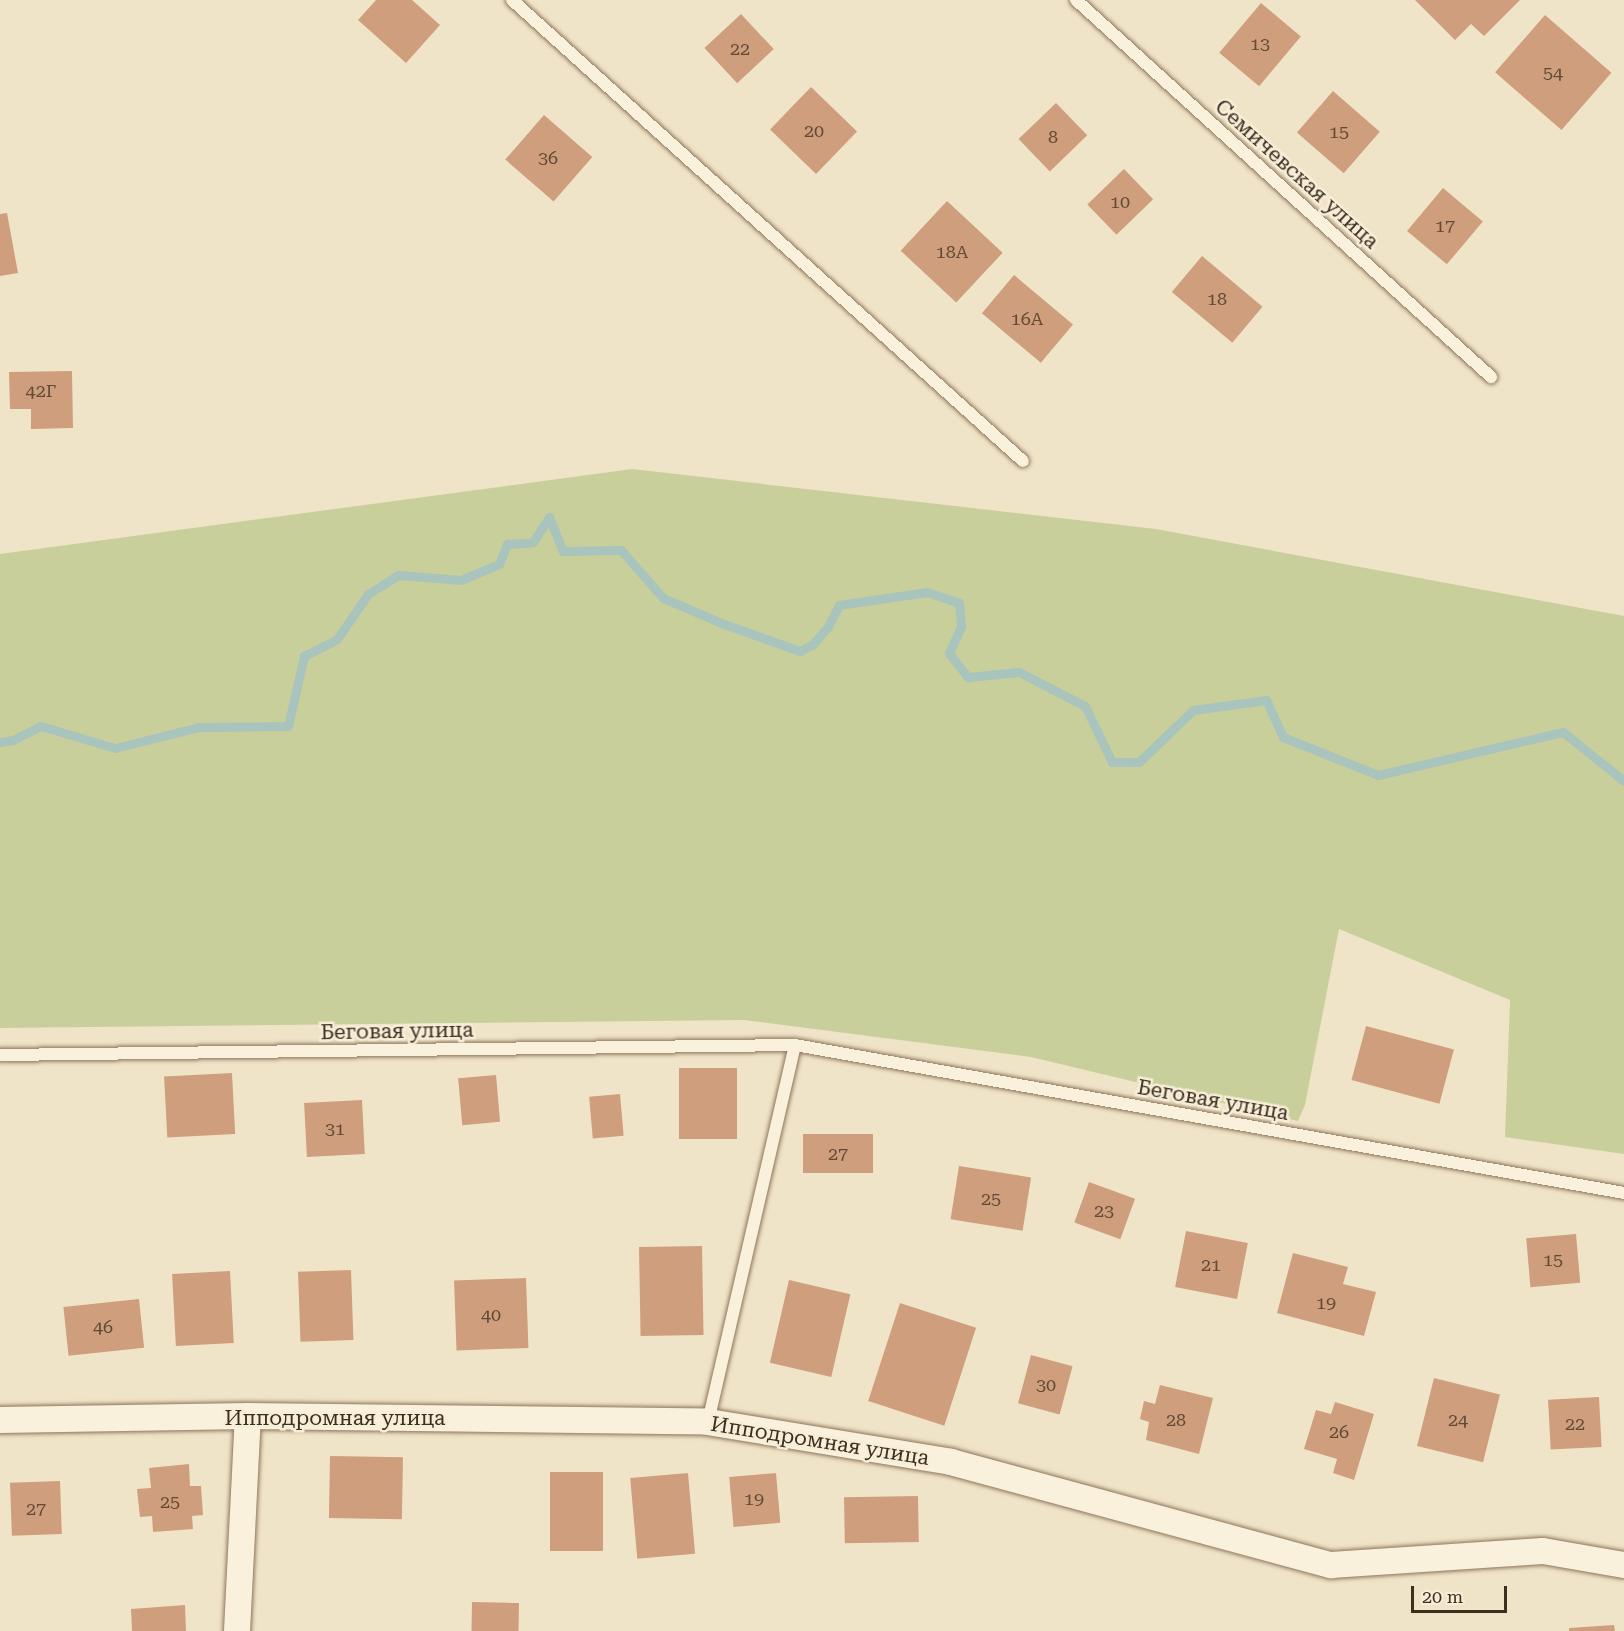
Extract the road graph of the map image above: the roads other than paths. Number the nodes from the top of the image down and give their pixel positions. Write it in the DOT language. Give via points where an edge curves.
graph roads {
  1 [pos="512,0"];
  2 [pos="1076,0"];
  3 [pos="1491,377"];
  4 [pos="1023,461"];
  5 [pos="795,1045"];
  6 [pos="0,1055"];
  7 [pos="1624,1193"];
  8 [pos="248,1416"];
  9 [pos="0,1420"];
  10 [pos="708,1422"];
  11 [pos="1624,1565"];
  12 [pos="237,1631"];
  1 -- 4 [label="lane"];
  2 -- 3 [label="lane, Семичевская улица"];
  5 -- 6 [label="lane, Беговая улица"];
  5 -- 7 [label="lane, Беговая улица"];
  5 -- 10 [label="lane"];
  8 -- 9 [label="street, Ипподромная улица"];
  8 -- 10 [label="street, Ипподромная улица"];
  8 -- 12 [label="street"];
  10 -- 11 [label="street, Ипподромная улица" via="951,1462 1331,1565 1543,1551"];
}
